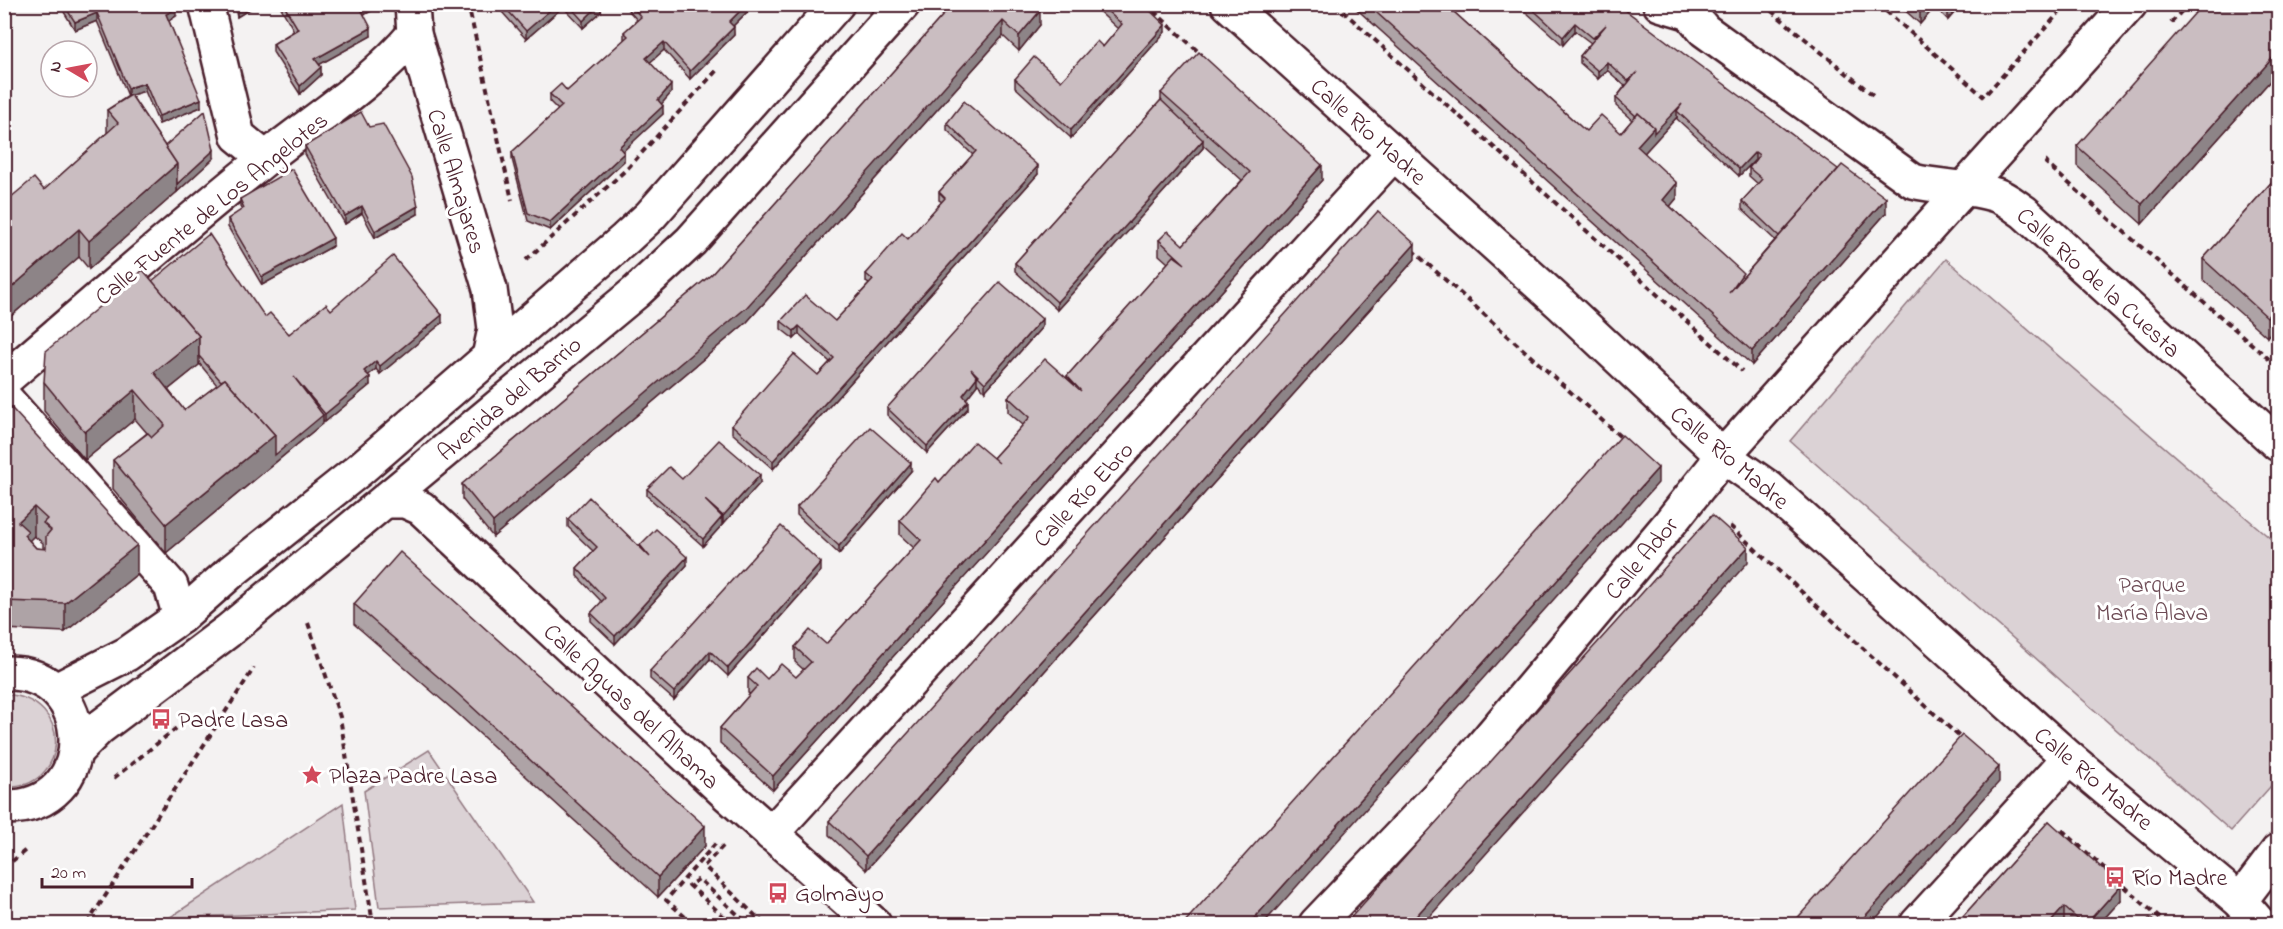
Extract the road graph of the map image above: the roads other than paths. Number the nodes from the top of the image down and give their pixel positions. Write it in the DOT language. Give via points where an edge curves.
graph roads {
  1 [pos="206,4"];
  2 [pos="837,4"];
  3 [pos="903,4"];
  4 [pos="1228,4"];
  5 [pos="2130,4"];
  6 [pos="1680,7"];
  7 [pos="413,19"];
  8 [pos="1394,153"];
  9 [pos="266,158"];
  10 [pos="1962,190"];
  11 [pos="489,357"];
  12 [pos="4,380"];
  13 [pos="4,398"];
  14 [pos="2278,444"];
  15 [pos="1723,456"];
  16 [pos="385,501"];
  17 [pos="180,617"];
  18 [pos="4,673"];
  19 [pos="56,690"];
  20 [pos="77,750"];
  21 [pos="2069,758"];
  22 [pos="4,807"];
  23 [pos="771,834"];
  24 [pos="2278,851"];
  25 [pos="2254,918"];
  26 [pos="874,924"];
  27 [pos="1316,924"];
  28 [pos="1917,924"];
  1 -- 9 [label="street" via="238,136"];
  2 -- 11 [label="street, Avenida del Barrio" via="650,216"];
  3 -- 16 [label="street, Avenida del Barrio" via="690,241 627,300"];
  4 -- 8 [label="street, Calle Río Madre"];
  5 -- 10 [label="street, Calle Ador"];
  6 -- 10 [label="street, Calle Río de la Cuesta" via="1704,30 1913,181"];
  7 -- 9 [label="street, Calle Fuente de Los Angelotes" via="389,63"];
  7 -- 11 [label="street, Calle Almajares" via="490,289 495,329"];
  8 -- 15 [label="street, Calle Río Madre"];
  8 -- 23 [label="street, Calle Río Ebro"];
  9 -- 12 [label="street, Calle Fuente de Los Angelotes"];
  10 -- 14 [label="street, Calle Río de la Cuesta" via="1999,196 2024,212"];
  10 -- 15 [label="street, Calle Ador"];
  11 -- 17 [label="street, Avenida del Barrio"];
  13 -- 17 [label="street" via="171,586"];
  15 -- 21 [label="street, Calle Río Madre" via="1769,488"];
  15 -- 27 [label="street, Calle Ador" via="1458,775"];
  16 -- 20 [label="street, Avenida del Barrio" via="228,632 99,728"];
  16 -- 23 [label="street, Calle Aguas del Alhama" via="405,501 421,508"];
  17 -- 19 [label="street, Avenida del Barrio" via="127,654"];
  18 -- 19 [label="street" via="19,672"];
  19 -- 20 [label="street" via="69,707 76,728"];
  20 -- 22 [label="street" via="70,771 57,789 39,801"];
  21 -- 25 [label="street, Calle Río Madre"];
  21 -- 28 [label="street"];
  23 -- 26 [label="street, Calle Aguas del Alhama"];
  24 -- 25 [label="street"];
}
